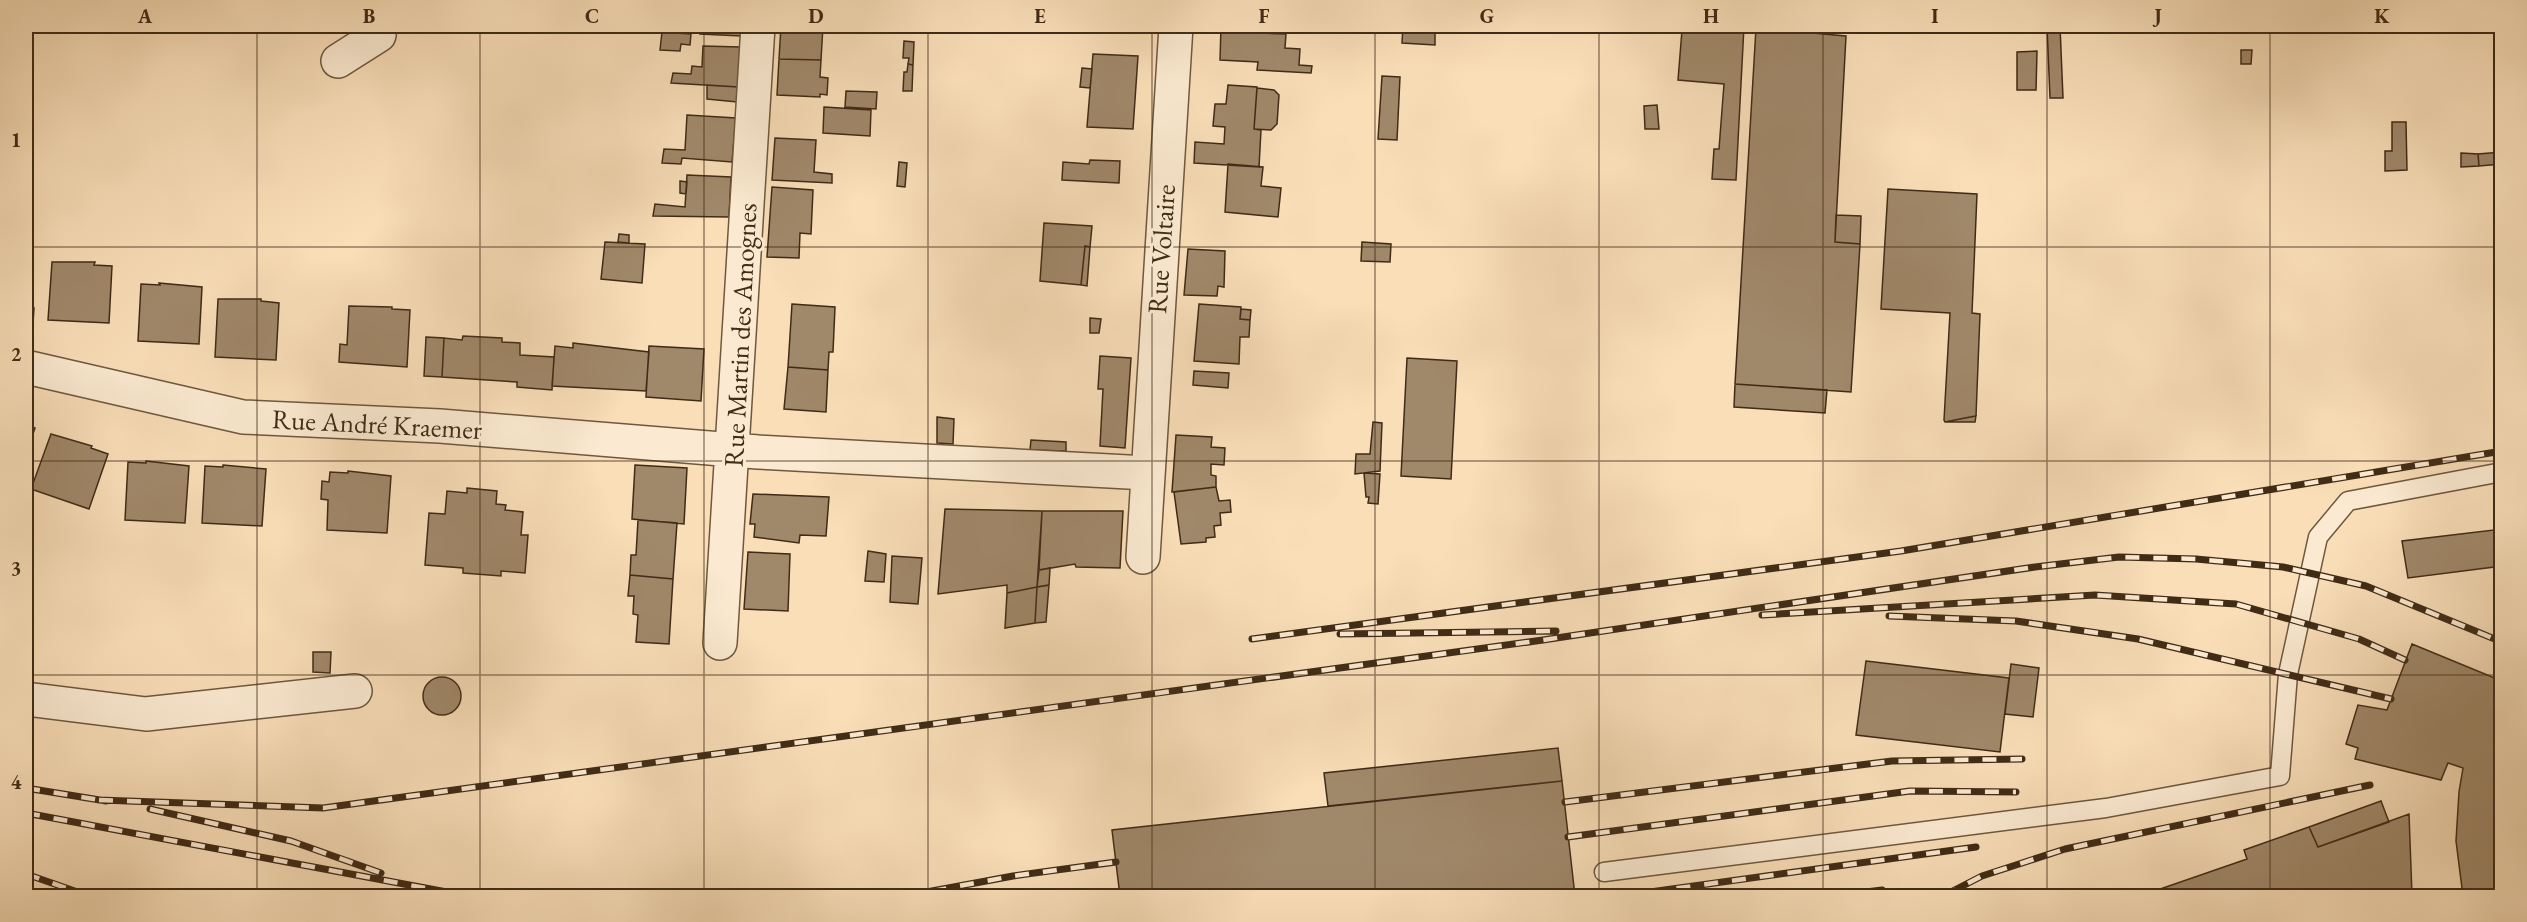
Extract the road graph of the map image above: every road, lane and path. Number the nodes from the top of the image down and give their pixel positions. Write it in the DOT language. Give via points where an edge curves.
graph roads {
  1 [pos="380,26"];
  2 [pos="758,26"];
  3 [pos="1176,26"];
  4 [pos="338,61"];
  5 [pos="26,367"];
  6 [pos="734,449"];
  7 [pos="2502,472"];
  8 [pos="1147,473"];
  9 [pos="1143,556"];
  10 [pos="720,644"];
  11 [pos="355,691"];
  12 [pos="26,699"];
  13 [pos="1604,872"];
  1 -- 4 [label="street" via="379,35"];
  2 -- 6 [label="street, Rue Martin des Amognes"];
  3 -- 8 [label="street, Rue Voltaire"];
  5 -- 6 [label="street, Rue André Kraemer" via="243,417 440,426"];
  6 -- 8 [label="street"];
  6 -- 10 [label="street, Rue Martin des Amognes"];
  7 -- 13 [label="lane" via="2348,501 2318,537 2288,674 2280,776 2106,808"];
  8 -- 9 [label="street, Rue Voltaire"];
  11 -- 12 [label="street" via="146,714"];
}
